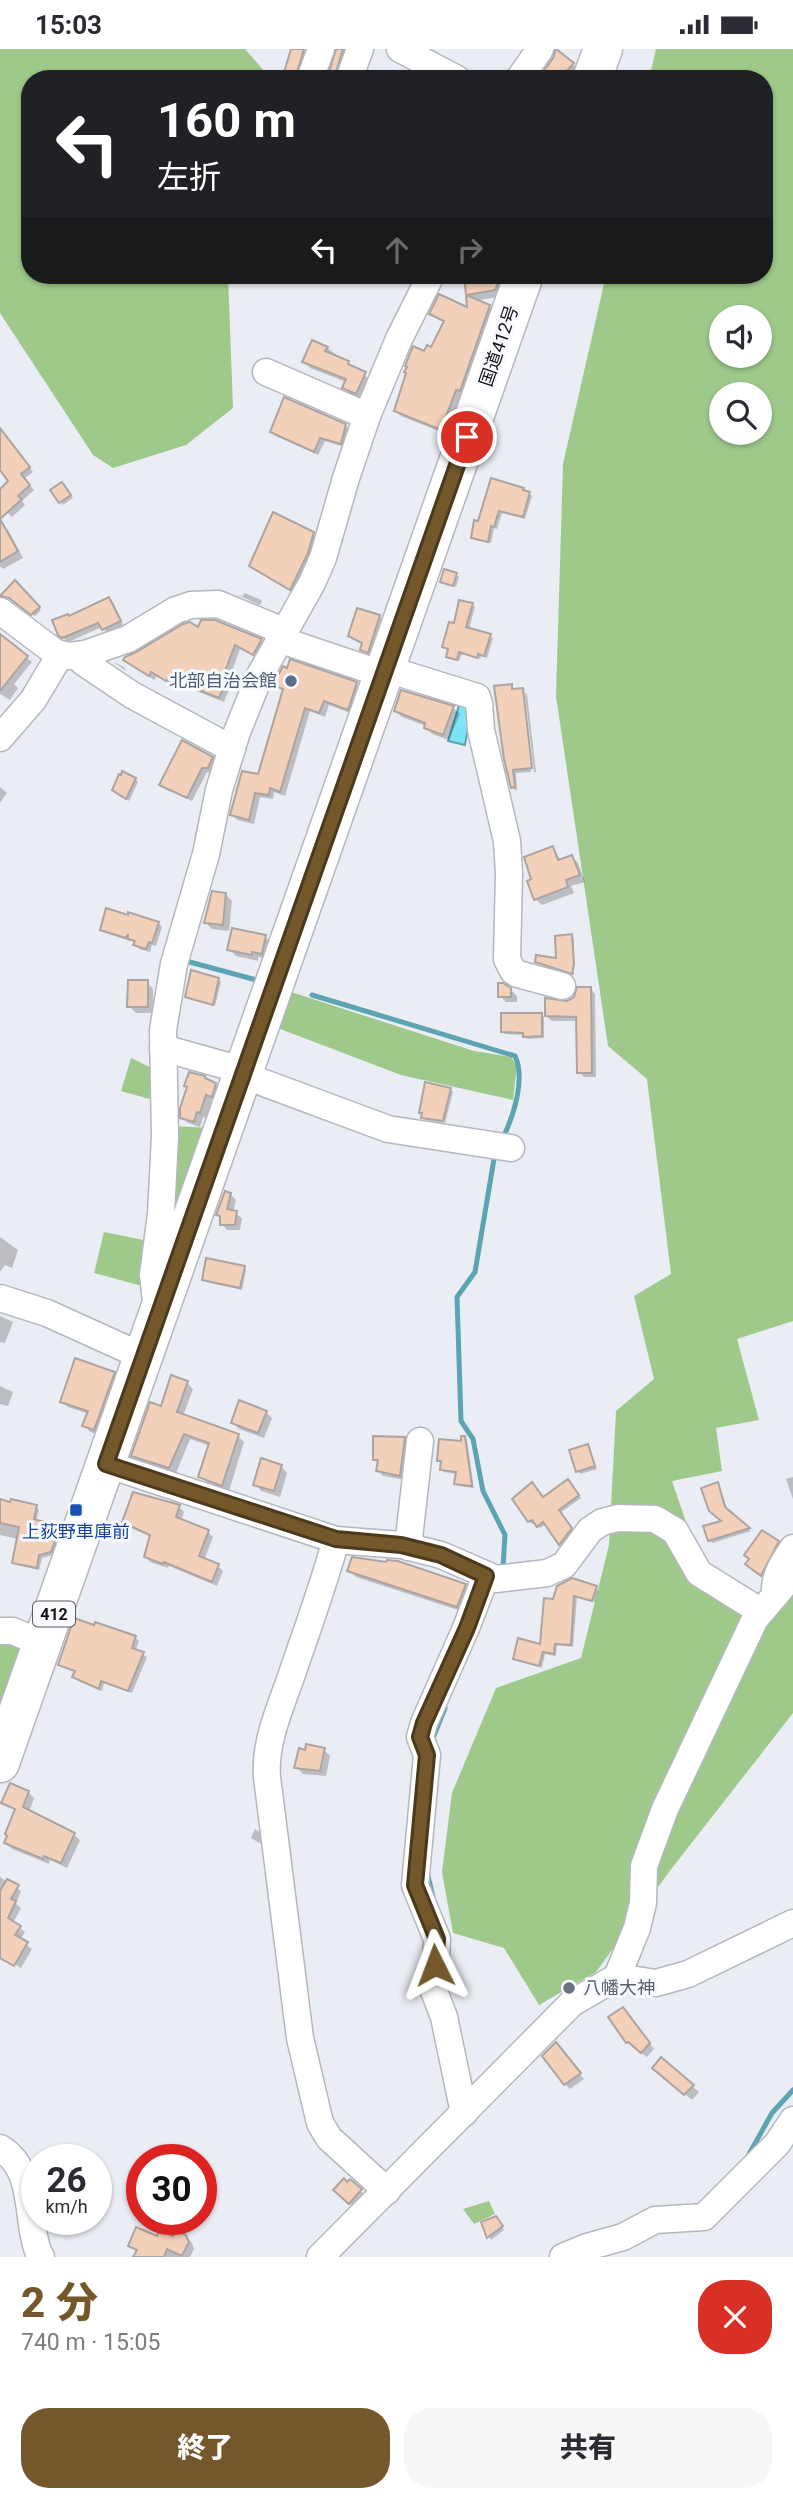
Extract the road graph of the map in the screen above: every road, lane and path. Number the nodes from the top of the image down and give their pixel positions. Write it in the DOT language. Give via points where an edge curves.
graph roads {
  1 [pos="321,49"];
  2 [pos="360,49"];
  3 [pos="400,49"];
  4 [pos="540,49"];
  5 [pos="603,49"];
  6 [pos="430,56"];
  7 [pos="313,70"];
  8 [pos="352,70"];
  9 [pos="446,70"];
  10 [pos="525,70"];
  11 [pos="595,70"];
  12 [pos="427,284"];
  13 [pos="521,284"];
  14 [pos="266,372"];
  15 [pos="367,416"];
  16 [pos="0,611"];
  17 [pos="281,635"];
  18 [pos="69,655"];
  19 [pos="386,672"];
  20 [pos="0,739"];
  21 [pos="232,749"];
  22 [pos="562,986"];
  23 [pos="163,1048"];
  24 [pos="245,1071"];
  25 [pos="504,1147"];
  26 [pos="0,1298"];
  27 [pos="158,1317"];
  28 [pos="144,1357"];
  29 [pos="420,1441"];
  30 [pos="106,1464"];
  31 [pos="694,1525"];
  32 [pos="336,1539"];
  33 [pos="408,1547"];
  34 [pos="793,1548"];
  35 [pos="486,1576"];
  36 [pos="708,1579"];
  37 [pos="776,1593"];
  38 [pos="0,1631"];
  39 [pos="43,1644"];
  40 [pos="0,1763"];
  41 [pos="793,1923"];
  42 [pos="617,1977"];
  43 [pos="464,2113"];
  44 [pos="793,2120"];
  45 [pos="0,2148"];
  46 [pos="785,2152"];
  47 [pos="387,2191"];
  48 [pos="41,2257"];
  49 [pos="320,2257"];
  50 [pos="563,2257"];
  1 -- 7 [label="street"];
  2 -- 8 [label="street"];
  3 -- 6 [label="street"];
  4 -- 10 [label="street"];
  5 -- 11 [label="highway"];
  6 -- 9 [label="street"];
  12 -- 15 [label="street"];
  13 -- 19 [label="highway, 国道412号 / 412"];
  14 -- 15 [label="street"];
  15 -- 17 [label="street" via="323,558"];
  16 -- 18 [label="street"];
  17 -- 18 [label="street" via="276,628 231,608 191,605 128,639"];
  17 -- 19 [label="street" via="290,643"];
  17 -- 21 [label="street"];
  18 -- 20 [label="street"];
  18 -- 21 [label="street"];
  19 -- 22 [label="street" via="477,697 506,841 507,959 518,974"];
  19 -- 24 [label="highway, 国道412号 / 412"];
  21 -- 23 [label="street" via="174,964"];
  23 -- 24 [label="street"];
  23 -- 27 [label="street" via="163,1175 153,1275"];
  24 -- 25 [label="street" via="256,1080 388,1129"];
  24 -- 27 [label="highway, 国道412号 / 412"];
  26 -- 28 [label="street" via="47,1313"];
  27 -- 28 [label="highway, 国道412号 / 412"];
  28 -- 30 [label="highway, 国道412号 / 412"];
  29 -- 33 [label="street"];
  30 -- 32 [label="street"];
  30 -- 39 [label="highway, 国道412号 / 412"];
  31 -- 36 [label="street" via="709,1562"];
  32 -- 33 [label="street"];
  32 -- 47 [label="street" via="274,1727 266,1765 300,2038 320,2123 329,2138"];
  33 -- 35 [label="street" via="441,1555"];
  34 -- 37 [label="street" via="774,1585"];
  35 -- 36 [label="street" via="496,1579 554,1570 572,1558 590,1530 618,1518 655,1519 670,1526 695,1568"];
  35 -- 43 [label="street" via="420,1737 427,1755 415,1885 437,1939 434,1991 444,2017"];
  36 -- 37 [label="street"];
  37 -- 42 [label="street" via="665,1809 644,1866 637,1928"];
  38 -- 39 [label="street" via="13,1631"];
  39 -- 40 [label="highway, 国道412号 / 412"];
  41 -- 42 [label="street" via="688,1975 656,1983"];
  42 -- 43 [label="street" via="572,2003"];
  43 -- 47 [label="street"];
  44 -- 46 [label="street"];
  45 -- 48 [label="street" via="18,2164 25,2181"];
  46 -- 50 [label="street" via="704,2217 655,2220 623,2237"];
  47 -- 49 [label="street"];
}
